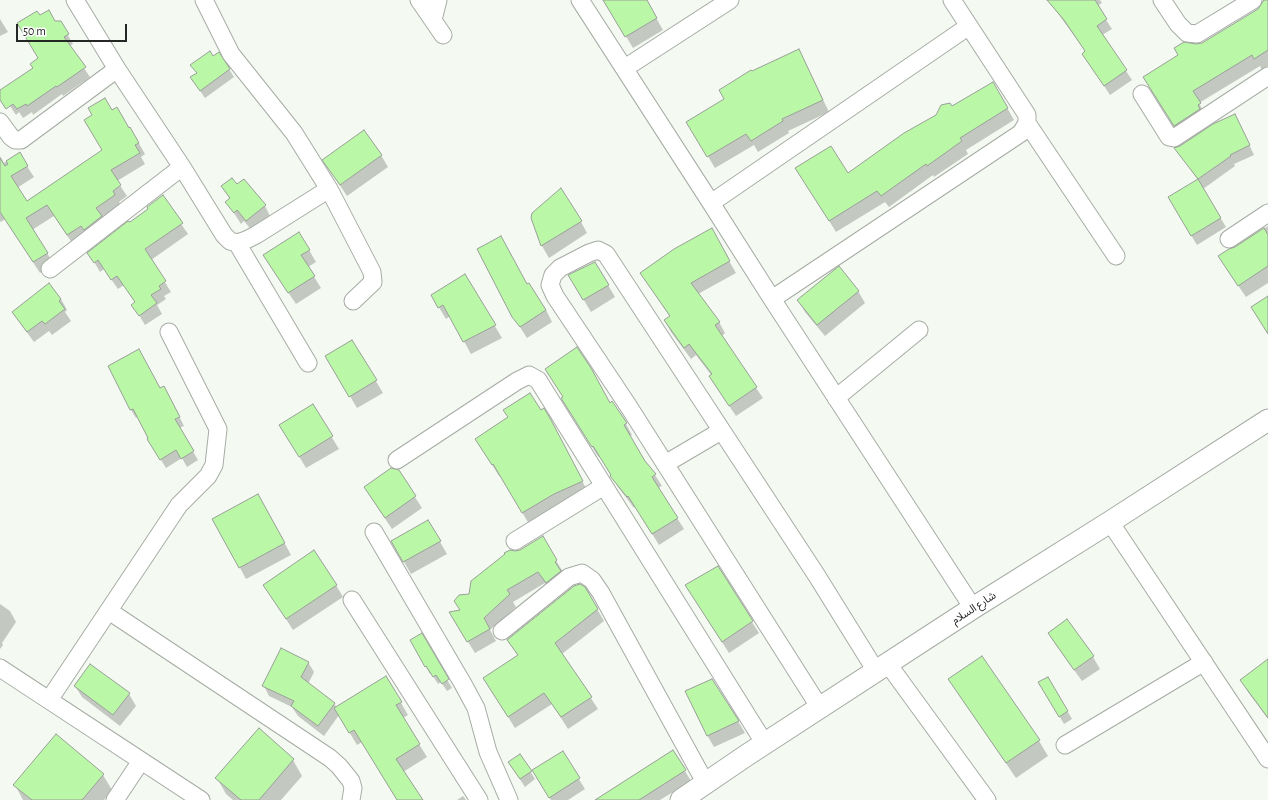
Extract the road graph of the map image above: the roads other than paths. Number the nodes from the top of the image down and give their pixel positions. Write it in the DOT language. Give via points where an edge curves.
graph roads {
  1 [pos="74,0"];
  2 [pos="204,0"];
  3 [pos="419,0"];
  4 [pos="438,0"];
  5 [pos="580,0"];
  6 [pos="730,0"];
  7 [pos="952,0"];
  8 [pos="1162,0"];
  9 [pos="1253,0"];
  10 [pos="433,20"];
  11 [pos="969,26"];
  12 [pos="444,35"];
  13 [pos="625,68"];
  14 [pos="117,69"];
  15 [pos="1268,76"];
  16 [pos="1142,94"];
  17 [pos="0,122"];
  18 [pos="1027,123"];
  19 [pos="182,167"];
  20 [pos="329,188"];
  21 [pos="711,203"];
  22 [pos="1268,213"];
  23 [pos="1228,239"];
  24 [pos="237,243"];
  25 [pos="1116,256"];
  26 [pos="50,269"];
  27 [pos="772,299"];
  28 [pos="353,301"];
  29 [pos="919,330"];
  30 [pos="169,332"];
  31 [pos="308,363"];
  32 [pos="836,398"];
  33 [pos="1268,420"];
  34 [pos="721,430"];
  35 [pos="397,460"];
  36 [pos="665,464"];
  37 [pos="604,486"];
  38 [pos="1110,522"];
  39 [pos="374,532"];
  40 [pos="515,540"];
  41 [pos="352,600"];
  42 [pos="974,608"];
  43 [pos="109,611"];
  44 [pos="502,631"];
  45 [pos="1204,662"];
  46 [pos="0,668"];
  47 [pos="882,668"];
  48 [pos="49,700"];
  49 [pos="820,708"];
  50 [pos="765,744"];
  51 [pos="1064,745"];
  52 [pos="1268,759"];
  53 [pos="141,761"];
  54 [pos="706,784"];
  55 [pos="115,800"];
  56 [pos="201,800"];
  57 [pos="351,800"];
  58 [pos="479,800"];
  59 [pos="508,800"];
  60 [pos="681,800"];
  61 [pos="987,800"];
  1 -- 14 [label="street"];
  2 -- 20 [label="street" via="231,54 294,133"];
  3 -- 10 [label="street"];
  4 -- 10 [label="street"];
  5 -- 13 [label="street"];
  6 -- 13 [label="street"];
  7 -- 11 [label="street"];
  8 -- 9 [label="street" via="1186,33 1198,34"];
  10 -- 12 [label="street"];
  11 -- 18 [label="street" via="1027,115"];
  11 -- 21 [label="street"];
  13 -- 21 [label="street"];
  14 -- 17 [label="street" via="21,140 15,140"];
  14 -- 19 [label="street"];
  15 -- 16 [label="street" via="1174,138 1169,137"];
  18 -- 25 [label="street"];
  18 -- 27 [label="street" via="1021,133"];
  19 -- 24 [label="street" via="224,234 230,241"];
  19 -- 26 [label="street"];
  20 -- 24 [label="street" via="251,238"];
  20 -- 28 [label="street" via="372,272 373,282"];
  21 -- 27 [label="street"];
  22 -- 23 [label="street"];
  24 -- 31 [label="street"];
  27 -- 32 [label="street"];
  29 -- 32 [label="street"];
  30 -- 43 [label="street" via="218,429 214,465 208,476 179,505"];
  32 -- 42 [label="street"];
  33 -- 38 [label="main road, شارع السلام"];
  34 -- 36 [label="street"];
  34 -- 36 [label="street" via="606,254 598,250 560,268 553,275 550,285 555,296"];
  34 -- 47 [label="street" via="817,576"];
  35 -- 37 [label="street" via="529,375 538,380"];
  36 -- 49 [label="street"];
  37 -- 40 [label="street"];
  37 -- 50 [label="street"];
  38 -- 42 [label="main road, شارع السلام"];
  38 -- 45 [label="street"];
  39 -- 59 [label="street" via="476,708 488,752"];
  41 -- 58 [label="street"];
  42 -- 47 [label="main road, شارع السلام"];
  43 -- 48 [label="street"];
  43 -- 57 [label="street" via="330,758 351,781"];
  44 -- 54 [label="street" via="569,576 582,573 592,580"];
  45 -- 51 [label="street"];
  45 -- 52 [label="street"];
  46 -- 48 [label="street"];
  47 -- 49 [label="main road, شارع السلام"];
  47 -- 61 [label="street"];
  48 -- 53 [label="street"];
  49 -- 50 [label="main road, شارع السلام"];
  50 -- 54 [label="main road, شارع السلام"];
  53 -- 55 [label="street"];
  53 -- 56 [label="street"];
  54 -- 60 [label="main road, شارع السلام"];
}
